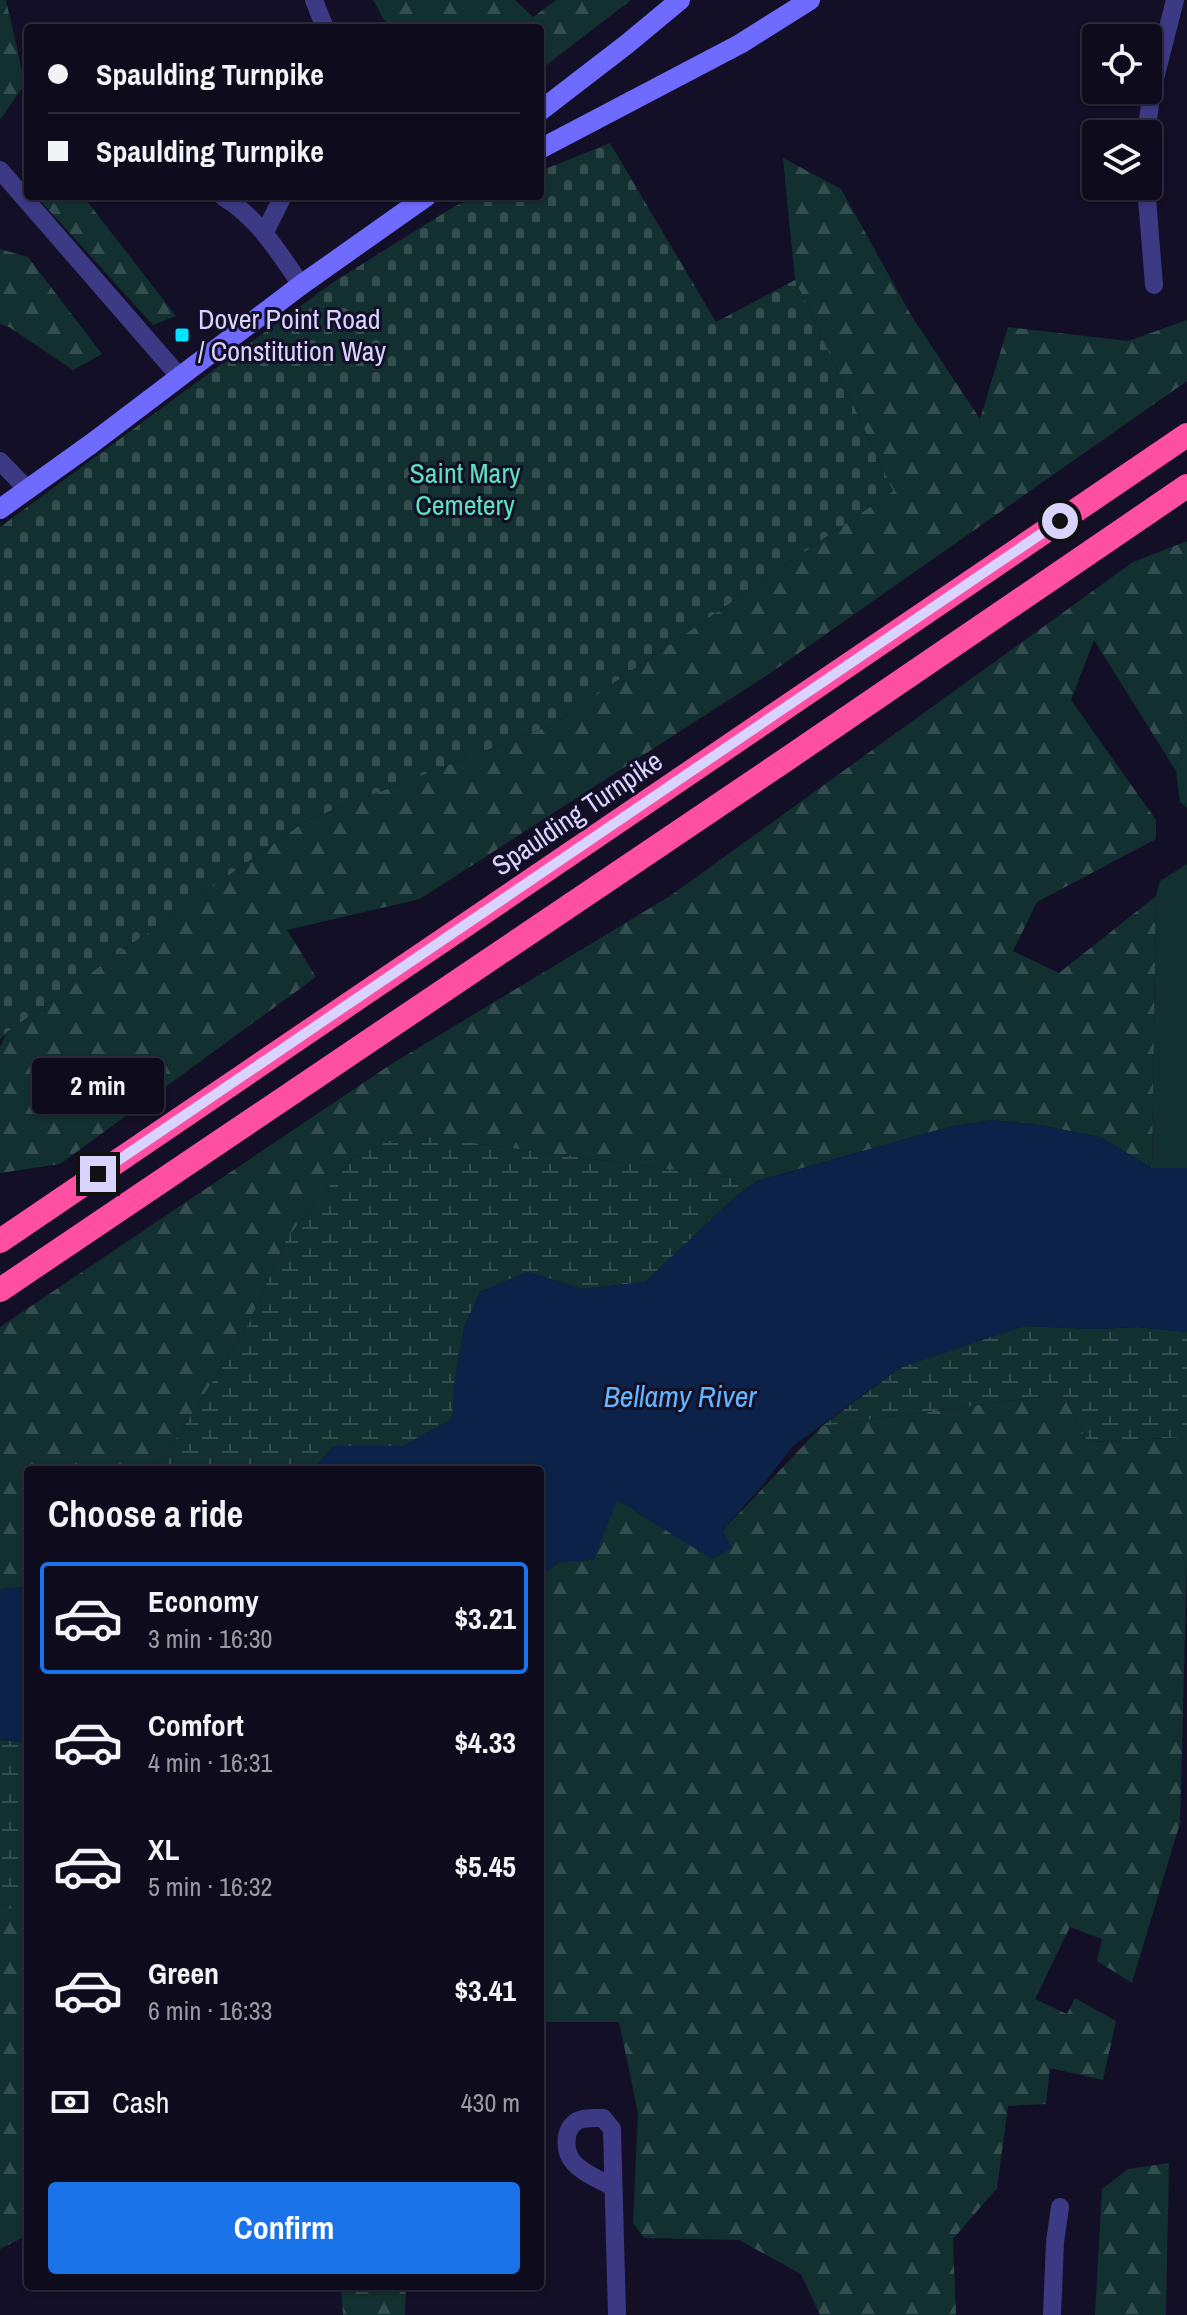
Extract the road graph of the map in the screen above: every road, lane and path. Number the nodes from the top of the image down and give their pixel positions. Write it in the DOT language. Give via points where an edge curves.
graph roads {
  1 [pos="314,0"];
  2 [pos="680,0"];
  3 [pos="810,0"];
  4 [pos="1175,0"];
  5 [pos="323,24"];
  6 [pos="544,108"];
  7 [pos="1148,120"];
  8 [pos="544,147"];
  9 [pos="0,170"];
  10 [pos="24,198"];
  11 [pos="26,200"];
  12 [pos="229,200"];
  13 [pos="281,200"];
  14 [pos="421,200"];
  15 [pos="1147,200"];
  16 [pos="265,232"];
  17 [pos="301,285"];
  18 [pos="1154,285"];
  19 [pos="179,376"];
  20 [pos="1187,435"];
  21 [pos="0,461"];
  22 [pos="1187,486"];
  23 [pos="27,489"];
  24 [pos="0,509"];
  25 [pos="0,1241"];
  26 [pos="0,1290"];
  27 [pos="613,2187"];
  28 [pos="1060,2207"];
  29 [pos="617,2315"];
  30 [pos="1052,2315"];
  1 -- 5 [label="street"];
  2 -- 6 [label="main road"];
  3 -- 8 [label="main road" via="740,44"];
  4 -- 7 [label="street"];
  9 -- 10 [label="street"];
  11 -- 19 [label="street"];
  12 -- 16 [label="street"];
  13 -- 16 [label="street"];
  14 -- 17 [label="main road"];
  15 -- 18 [label="street"];
  16 -- 17 [label="street"];
  17 -- 19 [label="main road"];
  19 -- 23 [label="main road"];
  20 -- 25 [label="highway, Spaulding Turnpike"];
  21 -- 23 [label="street"];
  22 -- 26 [label="highway"];
  23 -- 24 [label="main road"];
  27 -- 29 [label="street"];
  28 -- 30 [label="street"];
}
